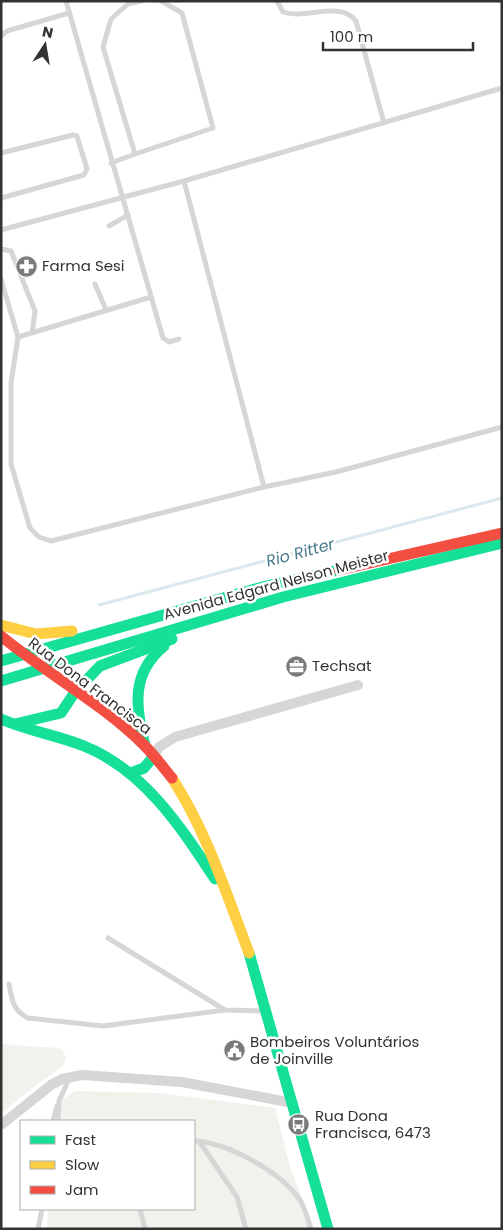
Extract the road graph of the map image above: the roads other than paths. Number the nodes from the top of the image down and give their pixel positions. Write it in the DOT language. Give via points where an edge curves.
graph roads {
  1 [pos="66,1"];
  2 [pos="141,1"];
  3 [pos="161,1"];
  4 [pos="276,1"];
  5 [pos="69,13"];
  6 [pos="1,36"];
  7 [pos="502,88"];
  8 [pos="384,123"];
  9 [pos="1,153"];
  10 [pos="136,154"];
  11 [pos="111,163"];
  12 [pos="184,181"];
  13 [pos="1,198"];
  14 [pos="122,198"];
  15 [pos="128,215"];
  16 [pos="109,226"];
  17 [pos="1,230"];
  18 [pos="1,249"];
  19 [pos="1,280"];
  20 [pos="95,284"];
  21 [pos="151,297"];
  22 [pos="106,310"];
  23 [pos="32,333"];
  24 [pos="18,337"];
  25 [pos="179,339"];
  26 [pos="502,427"];
  27 [pos="264,487"];
  28 [pos="502,533"];
  29 [pos="502,544"];
  30 [pos="454,555"];
  31 [pos="384,558"];
  32 [pos="1,625"];
  33 [pos="1,636"];
  34 [pos="178,637"];
  35 [pos="1,661"];
  36 [pos="1,680"];
  37 [pos="358,685"];
  38 [pos="75,692"];
  39 [pos="6,721"];
  40 [pos="145,746"];
  41 [pos="154,756"];
  42 [pos="131,773"];
  43 [pos="226,894"];
  44 [pos="108,938"];
  45 [pos="9,984"];
  46 [pos="225,1010"];
  47 [pos="268,1011"];
  48 [pos="70,1077"];
  49 [pos="58,1101"];
  50 [pos="294,1103"];
  51 [pos="53,1120"];
  52 [pos="58,1120"];
  53 [pos="1,1125"];
  54 [pos="196,1141"];
  55 [pos="42,1210"];
  56 [pos="140,1210"];
  57 [pos="38,1229"];
  58 [pos="145,1229"];
  59 [pos="246,1229"];
  60 [pos="311,1229"];
  61 [pos="328,1229"];
  1 -- 5 [label="lane"];
  2 -- 10 [label="lane" via="128,4 111,19 103,47"];
  3 -- 10 [label="lane" via="182,13 213,128"];
  4 -- 8 [label="lane" via="283,12 292,16 342,10 350,13 356,20"];
  5 -- 6 [label="lane" via="7,31"];
  5 -- 11 [label="lane"];
  7 -- 8 [label="lane"];
  8 -- 12 [label="lane"];
  9 -- 13 [label="lane" via="74,135 87,169 84,175"];
  10 -- 11 [label="lane"];
  11 -- 14 [label="lane"];
  12 -- 14 [label="lane"];
  12 -- 27 [label="lane"];
  14 -- 15 [label="lane"];
  14 -- 17 [label="lane"];
  15 -- 16 [label="lane"];
  15 -- 21 [label="lane"];
  18 -- 23 [label="lane" via="11,251 35,312"];
  19 -- 24 [label="lane"];
  20 -- 22 [label="lane"];
  21 -- 22 [label="lane"];
  21 -- 25 [label="lane" via="163,338 169,342"];
  22 -- 23 [label="lane"];
  23 -- 24 [label="lane"];
  24 -- 27 [label="lane" via="11,382 11,464 30,528 39,537 51,541"];
  26 -- 27 [label="lane" via="336,472"];
  28 -- 31 [label="main road, Avenida Edgard Nelson Meister"];
  29 -- 30 [label="main road, Avenida Edgard Nelson Meister"];
  30 -- 34 [label="main road"];
  30 -- 36 [label="main road, Avenida Edgard Nelson Meister" via="282,596"];
  31 -- 32 [label="main road" via="272,574 111,622 59,634 37,636"];
  31 -- 35 [label="main road, Avenida Edgard Nelson Meister" via="266,586"];
  33 -- 38 [label="main road, Rua Dona Francisca"];
  34 -- 38 [label="main road" via="107,661"];
  34 -- 40 [label="main road" via="147,660 140,678 138,720"];
  37 -- 41 [label="street" via="175,737 159,747"];
  38 -- 39 [label="main road" via="61,713 47,718"];
  38 -- 40 [label="main road, Rua Dona Francisca" via="113,718"];
  39 -- 42 [label="main road, Rua Dona Francisca" via="86,746"];
  40 -- 41 [label="main road, Rua Dona Francisca"];
  41 -- 42 [label="main road" via="144,768"];
  41 -- 43 [label="main road, Rua Dona Francisca" via="193,812"];
  42 -- 43 [label="main road, Rua Dona Francisca" via="151,791 188,837"];
  43 -- 47 [label="main road, Rua Dona Francisca"];
  44 -- 46 [label="lane"];
  45 -- 46 [label="lane" via="12,1004 28,1018 103,1026"];
  46 -- 47 [label="lane"];
  47 -- 50 [label="main road, Rua Dona Francisca"];
  48 -- 49 [label="lane"];
  48 -- 50 [label="street" via="105,1076 182,1082"];
  48 -- 53 [label="street" via="38,1093"];
  49 -- 51 [label="lane"];
  49 -- 52 [label="lane"];
  50 -- 61 [label="main road, Rua Dona Francisca"];
  54 -- 59 [label="lane" via="237,1197"];
  54 -- 60 [label="lane" via="225,1147 277,1177 300,1201"];
  55 -- 57 [label="lane"];
  56 -- 58 [label="lane"];
}
